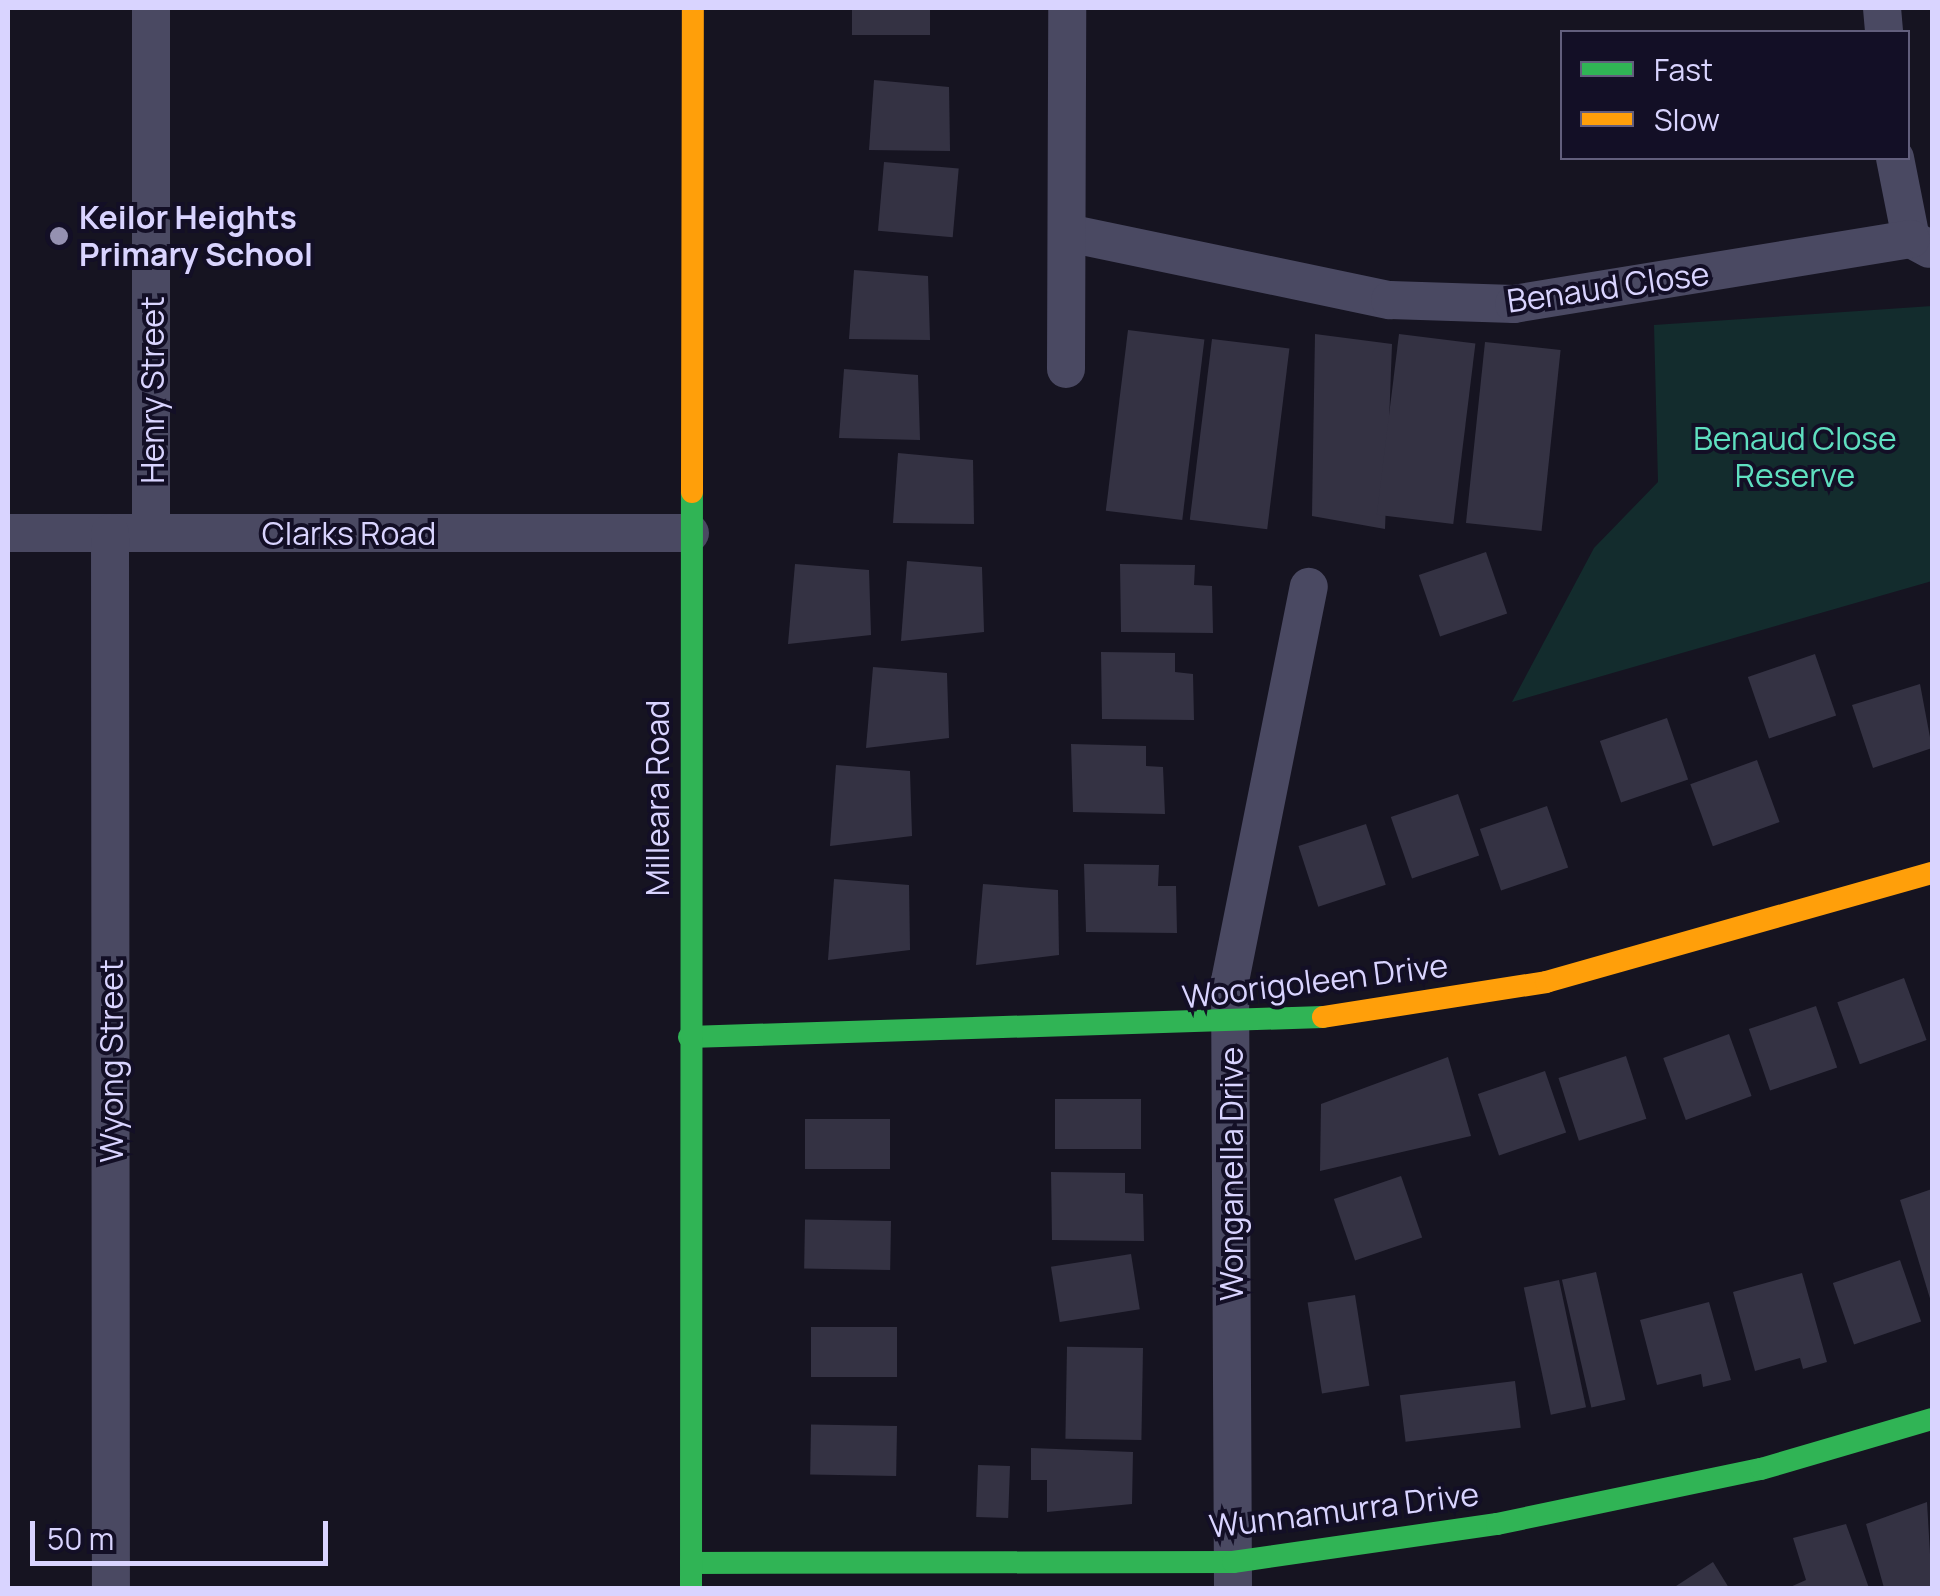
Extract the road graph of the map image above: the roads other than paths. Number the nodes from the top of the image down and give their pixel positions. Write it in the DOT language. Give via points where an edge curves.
graph roads {
  1 [pos="150,8"];
  2 [pos="693,8"];
  3 [pos="1068,8"];
  4 [pos="1896,160"];
  5 [pos="1068,233"];
  6 [pos="1922,245"];
  7 [pos="1066,369"];
  8 [pos="8,533"];
  9 [pos="110,533"];
  10 [pos="152,533"];
  11 [pos="690,533"];
  12 [pos="1308,587"];
  13 [pos="1932,873"];
  14 [pos="1230,1030"];
  15 [pos="690,1036"];
  16 [pos="1932,1419"];
  17 [pos="690,1563"];
  18 [pos="1233,1575"];
  19 [pos="112,1588"];
  20 [pos="690,1588"];
  1 -- 10 [label="street, Henry Street"];
  2 -- 11 [label="street, Milleara Road"];
  3 -- 5 [label="street"];
  4 -- 6 [label="street"];
  5 -- 6 [label="street, Benaud Close" via="1390,300 1514,304"];
  5 -- 7 [label="street"];
  8 -- 9 [label="street, Clarks Road"];
  9 -- 10 [label="street, Clarks Road"];
  9 -- 19 [label="street, Wyong Street"];
  10 -- 11 [label="street, Clarks Road"];
  11 -- 15 [label="street, Milleara Road"];
  12 -- 14 [label="street, Wonganella Drive" via="1230,981"];
  13 -- 14 [label="street, Woorigoleen Drive" via="1546,982"];
  14 -- 15 [label="street, Woorigoleen Drive"];
  14 -- 18 [label="street, Wonganella Drive"];
  15 -- 17 [label="street, Milleara Road"];
  16 -- 18 [label="street, Wunnamurra Drive" via="1761,1469"];
  17 -- 18 [label="street, Wunnamurra Drive"];
  17 -- 20 [label="street, Milleara Road"];
}
